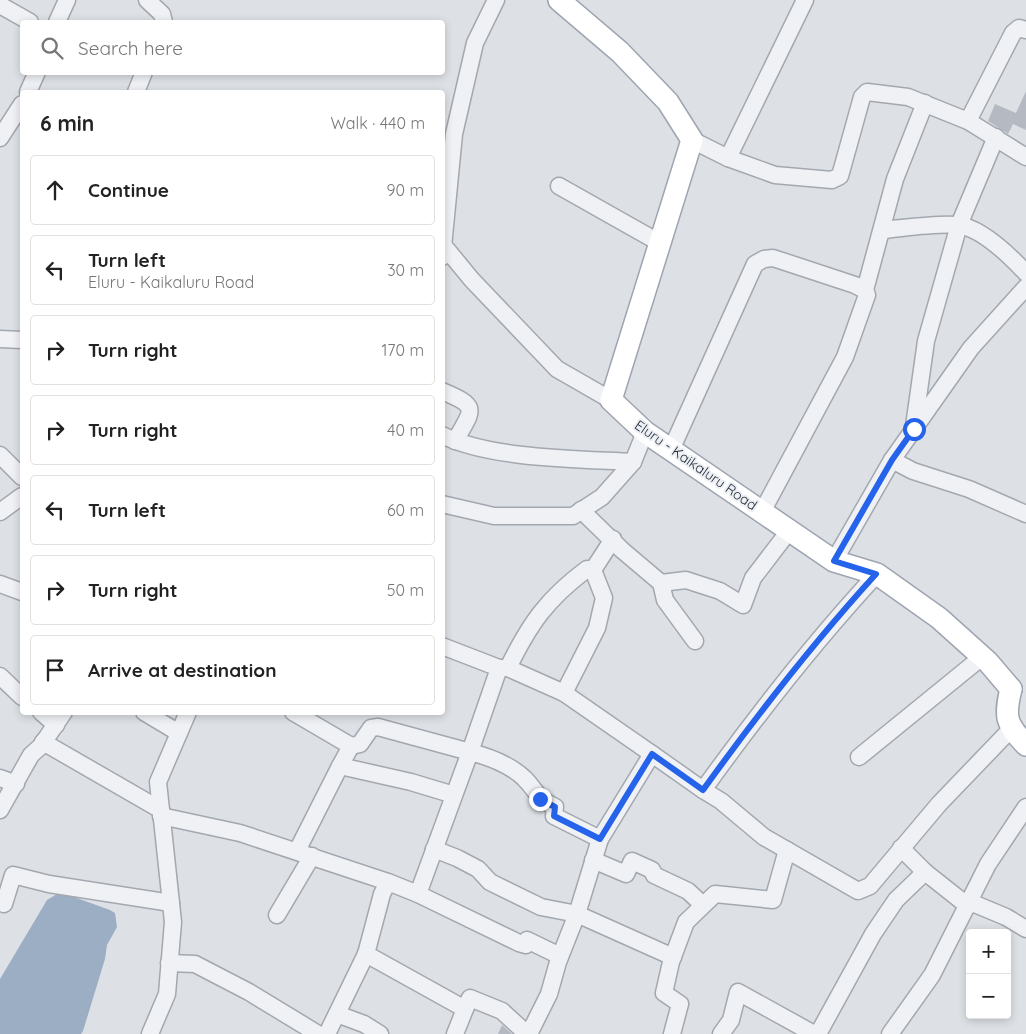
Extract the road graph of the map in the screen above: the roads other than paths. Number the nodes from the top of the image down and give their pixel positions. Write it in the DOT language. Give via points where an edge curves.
graph roads {
  1 [pos="67,0"];
  2 [pos="147,0"];
  3 [pos="496,0"];
  4 [pos="559,0"];
  5 [pos="805,0"];
  6 [pos="0,5"];
  7 [pos="26,20"];
  8 [pos="58,20"];
  9 [pos="164,20"];
  10 [pos="1026,30"];
  11 [pos="36,75"];
  12 [pos="143,75"];
  13 [pos="29,90"];
  14 [pos="137,90"];
  15 [pos="924,103"];
  16 [pos="20,114"];
  17 [pos="968,121"];
  18 [pos="1,132"];
  19 [pos="996,137"];
  20 [pos="692,140"];
  21 [pos="1026,157"];
  22 [pos="728,158"];
  23 [pos="559,186"];
  24 [pos="960,225"];
  25 [pos="882,230"];
  26 [pos="445,231"];
  27 [pos="660,243"];
  28 [pos="445,254"];
  29 [pos="1026,273"];
  30 [pos="1026,287"];
  31 [pos="865,290"];
  32 [pos="0,339"];
  33 [pos="20,340"];
  34 [pos="445,392"];
  35 [pos="611,400"];
  36 [pos="914,429"];
  37 [pos="645,432"];
  38 [pos="446,439"];
  39 [pos="671,450"];
  40 [pos="0,455"];
  41 [pos="892,460"];
  42 [pos="633,462"];
  43 [pos="20,474"];
  44 [pos="20,497"];
  45 [pos="445,505"];
  46 [pos="582,510"];
  47 [pos="0,512"];
  48 [pos="762,512"];
  49 [pos="1026,514"];
  50 [pos="789,531"];
  51 [pos="613,540"];
  52 [pos="834,561"];
  53 [pos="593,570"];
  54 [pos="876,574"];
  55 [pos="661,583"];
  56 [pos="0,584"];
  57 [pos="20,591"];
  58 [pos="695,641"];
  59 [pos="445,647"];
  60 [pos="982,657"];
  61 [pos="504,668"];
  62 [pos="0,676"];
  63 [pos="1019,685"];
  64 [pos="564,693"];
  65 [pos="20,695"];
  66 [pos="149,715"];
  67 [pos="187,715"];
  68 [pos="298,715"];
  69 [pos="60,719"];
  70 [pos="1011,729"];
  71 [pos="179,733"];
  72 [pos="43,742"];
  73 [pos="1026,745"];
  74 [pos="351,746"];
  75 [pos="470,752"];
  76 [pos="652,754"];
  77 [pos="860,757"];
  78 [pos="340,766"];
  79 [pos="0,778"];
  80 [pos="16,784"];
  81 [pos="703,790"];
  82 [pos="454,795"];
  83 [pos="1026,807"];
  84 [pos="0,810"];
  85 [pos="161,813"];
  86 [pos="600,839"];
  87 [pos="900,848"];
  88 [pos="434,849"];
  89 [pos="787,850"];
  90 [pos="305,853"];
  91 [pos="593,860"];
  92 [pos="926,872"];
  93 [pos="388,882"];
  94 [pos="418,894"];
  95 [pos="0,902"];
  96 [pos="171,903"];
  97 [pos="969,904"];
  98 [pos="703,905"];
  99 [pos="577,914"];
  100 [pos="277,915"];
  101 [pos="1026,929"];
  102 [pos="366,954"];
  103 [pos="560,956"];
  104 [pos="673,956"];
  105 [pos="169,963"];
  106 [pos="465,1009"];
  107 [pos="337,1014"];
  108 [pos="153,1033"];
  109 [pos="328,1033"];
  110 [pos="380,1034"];
  111 [pos="455,1034"];
  112 [pos="528,1034"];
  113 [pos="672,1034"];
  114 [pos="721,1034"];
  115 [pos="814,1034"];
  116 [pos="818,1034"];
  117 [pos="890,1034"];
  1 -- 8 [label="street"];
  2 -- 9 [label="street" via="162,14"];
  3 -- 26 [label="street" via="475,43 454,134"];
  4 -- 20 [label="main road" via="620,52 668,102"];
  5 -- 22 [label="street"];
  6 -- 7 [label="street"];
  10 -- 17 [label="street" via="1019,28 1013,33"];
  11 -- 13 [label="street"];
  12 -- 14 [label="street"];
  15 -- 17 [label="street"];
  15 -- 22 [label="street" via="908,97 866,93 862,97 840,176 832,180 775,174"];
  15 -- 25 [label="street" via="895,178"];
  16 -- 18 [label="street"];
  17 -- 19 [label="street"];
  19 -- 21 [label="street"];
  19 -- 24 [label="street"];
  20 -- 22 [label="street"];
  20 -- 27 [label="main road"];
  23 -- 27 [label="street"];
  24 -- 25 [label="street"];
  24 -- 29 [label="street" via="989,239"];
  24 -- 36 [label="street" via="926,341"];
  25 -- 31 [label="street"];
  27 -- 35 [label="main road"];
  28 -- 35 [label="street" via="557,369"];
  30 -- 36 [label="street" via="972,348"];
  31 -- 39 [label="street" via="773,258 764,258 755,264"];
  31 -- 48 [label="street" via="867,295 845,357"];
  32 -- 33 [label="street"];
  34 -- 38 [label="street" via="465,401 470,414"];
  35 -- 37 [label="main road, Eluru - Kaikaluru Road"];
  36 -- 41 [label="street"];
  37 -- 39 [label="main road, Eluru - Kaikaluru Road"];
  37 -- 42 [label="street"];
  38 -- 42 [label="street" via="487,450"];
  39 -- 48 [label="main road, Eluru - Kaikaluru Road"];
  40 -- 43 [label="street"];
  41 -- 49 [label="street"];
  41 -- 52 [label="street"];
  42 -- 46 [label="street" via="602,497"];
  44 -- 47 [label="street"];
  45 -- 46 [label="street" via="494,516 573,516"];
  46 -- 51 [label="street"];
  48 -- 50 [label="main road, Eluru - Kaikaluru Road"];
  50 -- 52 [label="main road, Eluru - Kaikaluru Road"];
  50 -- 55 [label="street" via="753,578 743,605 720,591 686,580"];
  51 -- 53 [label="street"];
  51 -- 55 [label="street"];
  52 -- 54 [label="main road, Eluru - Kaikaluru Road"];
  53 -- 61 [label="street" via="587,569 551,600 527,630"];
  53 -- 64 [label="street" via="604,598 601,613 597,628"];
  54 -- 60 [label="main road, Eluru - Kaikaluru Road" via="939,618"];
  54 -- 81 [label="street" via="741,736"];
  55 -- 58 [label="street" via="664,600"];
  56 -- 57 [label="street"];
  59 -- 61 [label="street"];
  60 -- 63 [label="main road, Eluru - Kaikaluru Road"];
  60 -- 77 [label="street"];
  61 -- 64 [label="street"];
  61 -- 75 [label="street"];
  62 -- 65 [label="street"];
  63 -- 70 [label="main road, Eluru - Kaikaluru Road" via="1007,707"];
  64 -- 76 [label="street"];
  66 -- 71 [label="street"];
  67 -- 71 [label="street"];
  68 -- 74 [label="street"];
  69 -- 72 [label="street"];
  70 -- 73 [label="main road"];
  70 -- 87 [label="street"];
  71 -- 85 [label="street" via="158,782"];
  72 -- 80 [label="street" via="31,755"];
  72 -- 85 [label="street"];
  74 -- 75 [label="street" via="360,744 371,728 378,727"];
  74 -- 78 [label="street"];
  75 -- 82 [label="street"];
  75 -- 86 [label="street" via="507,765 523,777 540,799 555,807 554,816"];
  76 -- 81 [label="street"];
  76 -- 86 [label="street"];
  78 -- 82 [label="street"];
  78 -- 90 [label="street"];
  79 -- 80 [label="street"];
  80 -- 84 [label="street"];
  81 -- 89 [label="street" via="764,837"];
  82 -- 88 [label="street"];
  83 -- 97 [label="street" via="988,864"];
  85 -- 90 [label="street"];
  85 -- 96 [label="street"];
  86 -- 91 [label="street"];
  87 -- 89 [label="street" via="870,886 858,891"];
  87 -- 92 [label="street"];
  88 -- 94 [label="street"];
  88 -- 99 [label="street" via="478,869 490,882 541,907"];
  89 -- 98 [label="street" via="773,900 714,894"];
  90 -- 93 [label="street"];
  90 -- 100 [label="street"];
  91 -- 98 [label="street" via="626,874 632,861 688,892"];
  91 -- 99 [label="street"];
  92 -- 97 [label="street"];
  92 -- 116 [label="street" via="896,900"];
  93 -- 94 [label="street"];
  93 -- 102 [label="street"];
  94 -- 103 [label="street" via="519,943 526,945 528,940"];
  95 -- 96 [label="street" via="4,904 13,875 49,884"];
  96 -- 105 [label="street" via="173,922"];
  97 -- 101 [label="street" via="1006,917"];
  97 -- 117 [label="street" via="932,975"];
  98 -- 104 [label="street" via="686,922"];
  99 -- 103 [label="street"];
  99 -- 104 [label="street"];
  102 -- 106 [label="street"];
  102 -- 107 [label="street"];
  103 -- 112 [label="street" via="549,994"];
  104 -- 113 [label="street" via="664,993 680,1004"];
  105 -- 108 [label="street" via="167,994"];
  105 -- 109 [label="street" via="194,964"];
  106 -- 111 [label="street"];
  106 -- 112 [label="street" via="470,998 502,1011"];
  107 -- 109 [label="street"];
  107 -- 110 [label="street"];
  114 -- 115 [label="street" via="731,1020 738,992"];
}
